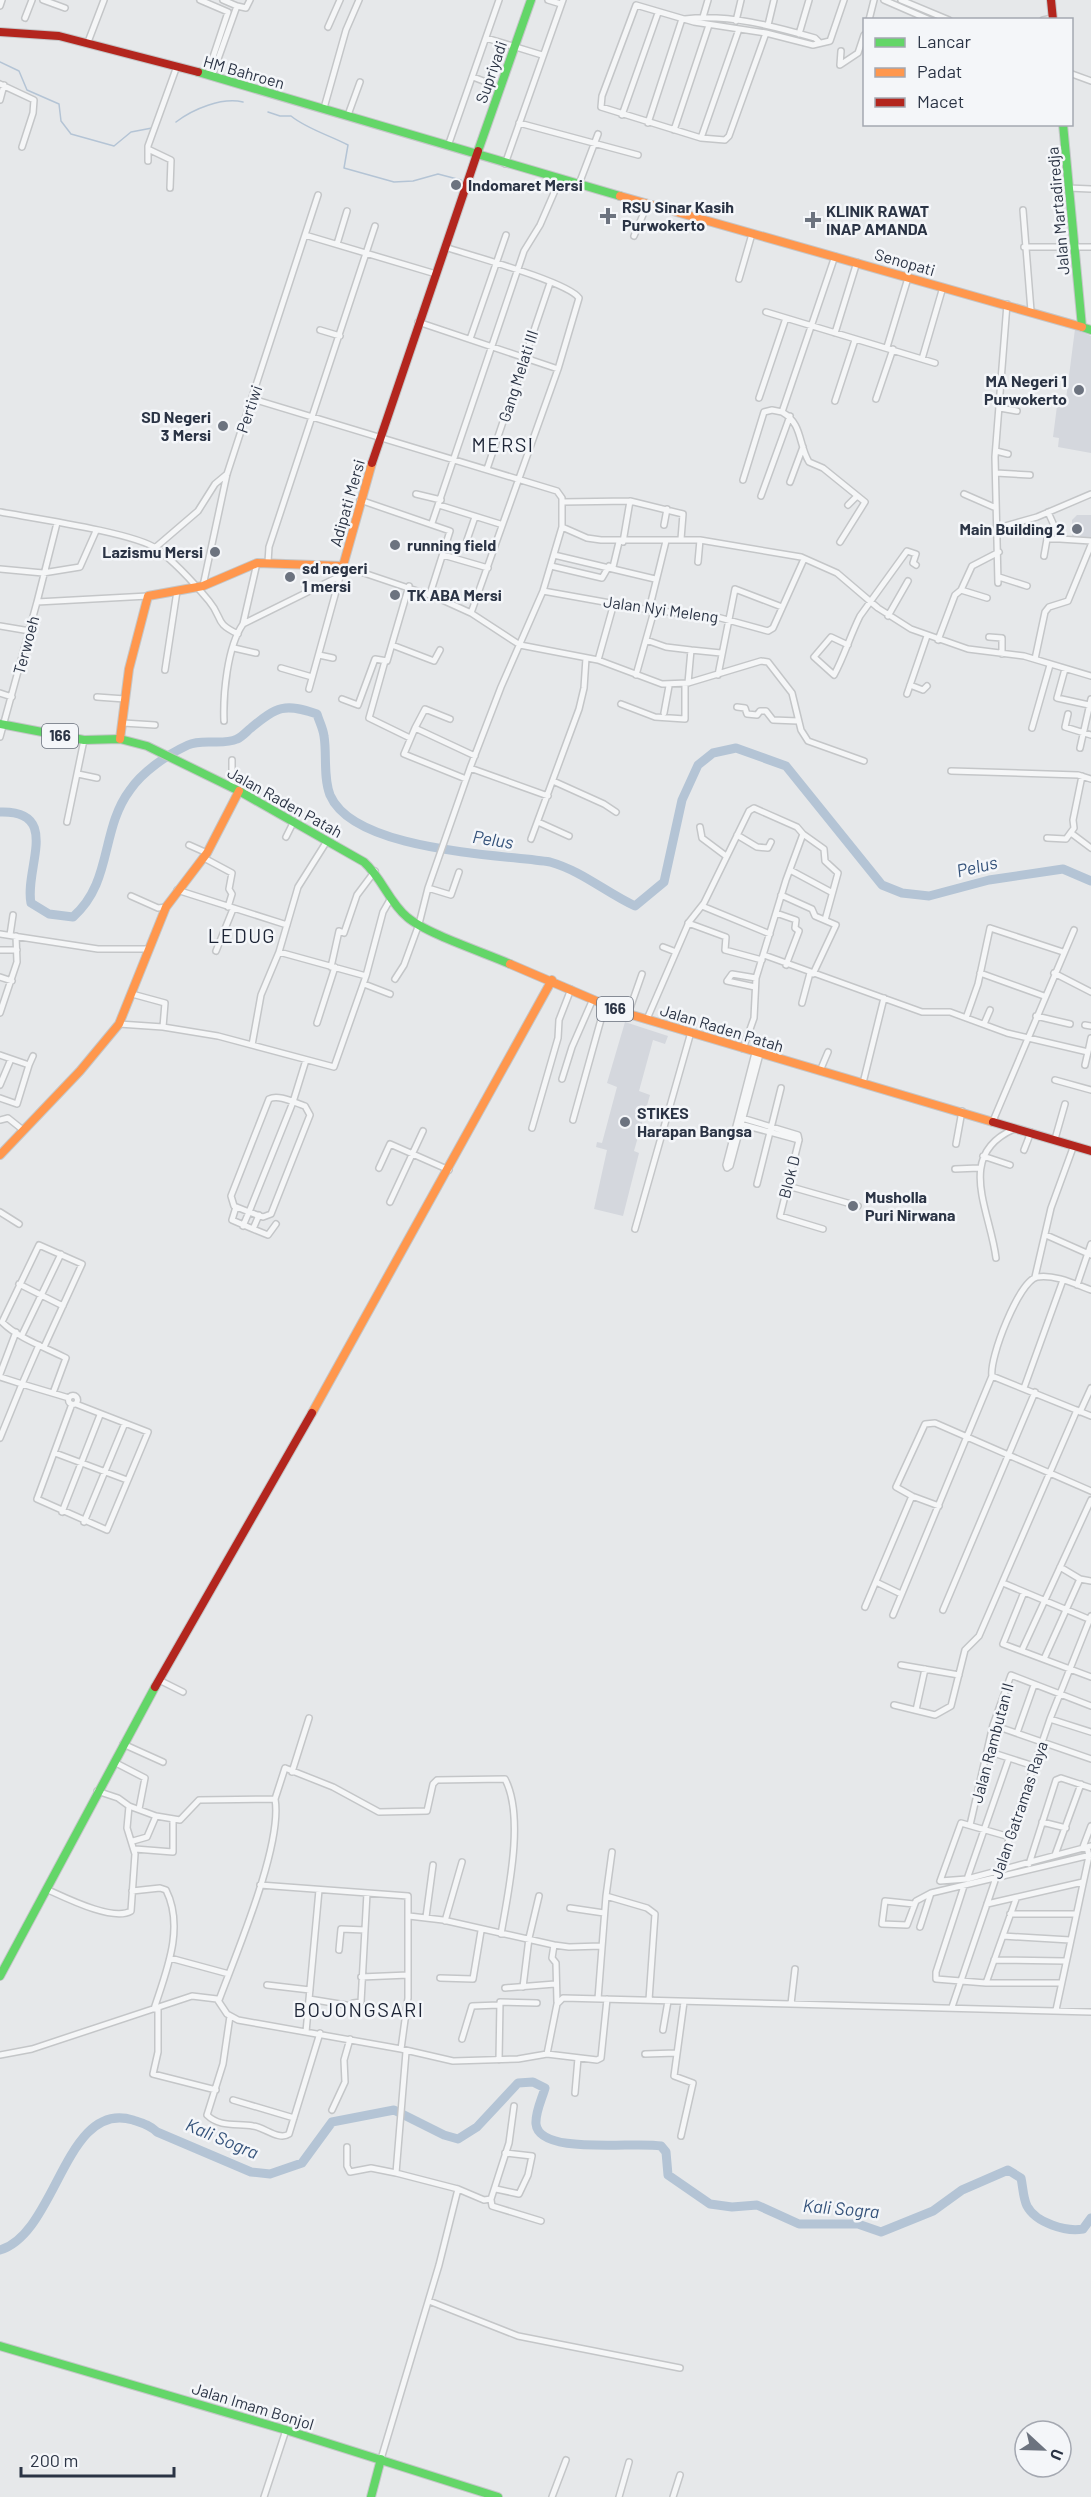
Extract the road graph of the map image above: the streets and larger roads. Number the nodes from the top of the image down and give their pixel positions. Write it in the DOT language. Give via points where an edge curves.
graph roads {
  1 [pos="2,0"];
  2 [pos="32,0"];
  3 [pos="43,0"];
  4 [pos="104,0"];
  5 [pos="200,0"];
  6 [pos="223,0"];
  7 [pos="250,0"];
  8 [pos="340,0"];
  9 [pos="359,0"];
  10 [pos="500,0"];
  11 [pos="531,0"];
  12 [pos="548,0"];
  13 [pos="708,0"];
  14 [pos="741,0"];
  15 [pos="774,0"];
  16 [pos="809,0"];
  17 [pos="844,0"];
  18 [pos="874,0"];
  19 [pos="884,0"];
  20 [pos="901,0"];
  21 [pos="1051,0"];
  22 [pos="562,2"];
  23 [pos="0,6"];
  24 [pos="237,6"];
  25 [pos="65,8"];
  26 [pos="912,8"];
  27 [pos="658,13"];
  28 [pos="703,17"];
  29 [pos="25,18"];
  30 [pos="870,18"];
  31 [pos="927,18"];
  32 [pos="943,18"];
  33 [pos="1053,18"];
  34 [pos="682,19"];
  35 [pos="722,20"];
  36 [pos="735,21"];
  37 [pos="753,22"];
  38 [pos="709,25"];
  39 [pos="768,25"];
  40 [pos="328,27"];
  41 [pos="720,27"];
  42 [pos="739,29"];
  43 [pos="787,30"];
  44 [pos="751,31"];
  45 [pos="0,32"];
  46 [pos="766,33"];
  47 [pos="799,34"];
  48 [pos="784,37"];
  49 [pos="486,38"];
  50 [pos="863,38"];
  51 [pos="88,42"];
  52 [pos="820,43"];
  53 [pos="514,47"];
  54 [pos="841,51"];
  55 [pos="542,56"];
  56 [pos="177,66"];
  57 [pos="209,75"];
  58 [pos="1073,75"];
  59 [pos="473,77"];
  60 [pos="1091,81"];
  61 [pos="360,82"];
  62 [pos="2,84"];
  63 [pos="499,87"];
  64 [pos="0,100"];
  65 [pos="324,108"];
  66 [pos="348,115"];
  67 [pos="622,115"];
  68 [pos="519,123"];
  69 [pos="648,123"];
  70 [pos="1063,126"];
  71 [pos="674,129"];
  72 [pos="598,134"];
  73 [pos="700,138"];
  74 [pos="595,142"];
  75 [pos="448,146"];
  76 [pos="22,147"];
  77 [pos="148,149"];
  78 [pos="477,154"];
  79 [pos="638,155"];
  80 [pos="148,161"];
  81 [pos="505,164"];
  82 [pos="560,178"];
  83 [pos="579,184"];
  84 [pos="170,188"];
  85 [pos="1068,188"];
  86 [pos="1091,189"];
  87 [pos="318,195"];
  88 [pos="648,203"];
  89 [pos="1023,210"];
  90 [pos="347,211"];
  91 [pos="375,226"];
  92 [pos="752,234"];
  93 [pos="305,235"];
  94 [pos="506,235"];
  95 [pos="634,236"];
  96 [pos="337,244"];
  97 [pos="1075,246"];
  98 [pos="1024,247"];
  99 [pos="1091,247"];
  100 [pos="445,248"];
  101 [pos="368,252"];
  102 [pos="835,256"];
  103 [pos="858,262"];
  104 [pos="496,264"];
  105 [pos="517,271"];
  106 [pos="436,274"];
  107 [pos="908,278"];
  108 [pos="739,279"];
  109 [pos="550,283"];
  110 [pos="942,287"];
  111 [pos="1007,304"];
  112 [pos="1031,311"];
  113 [pos="766,312"];
  114 [pos="786,318"];
  115 [pos="418,322"];
  116 [pos="812,327"];
  117 [pos="1082,327"];
  118 [pos="320,330"];
  119 [pos="1091,330"];
  120 [pos="835,333"];
  121 [pos="340,336"];
  122 [pos="470,339"];
  123 [pos="855,340"];
  124 [pos="492,346"];
  125 [pos="890,348"];
  126 [pos="524,357"];
  127 [pos="922,359"];
  128 [pos="935,363"];
  129 [pos="558,369"];
  130 [pos="759,398"];
  131 [pos="254,399"];
  132 [pos="876,399"];
  133 [pos="835,401"];
  134 [pos="1000,408"];
  135 [pos="1017,411"];
  136 [pos="782,412"];
  137 [pos="789,416"];
  138 [pos="312,417"];
  139 [pos="381,438"];
  140 [pos="803,447"];
  141 [pos="996,451"];
  142 [pos="1008,454"];
  143 [pos="454,459"];
  144 [pos="487,469"];
  145 [pos="996,473"];
  146 [pos="227,474"];
  147 [pos="1030,475"];
  148 [pos="520,480"];
  149 [pos="743,480"];
  150 [pos="790,482"];
  151 [pos="416,494"];
  152 [pos="964,494"];
  153 [pos="1091,494"];
  154 [pos="761,496"];
  155 [pos="857,496"];
  156 [pos="360,500"];
  157 [pos="630,501"];
  158 [pos="440,502"];
  159 [pos="562,502"];
  160 [pos="848,506"];
  161 [pos="996,508"];
  162 [pos="667,509"];
  163 [pos="0,512"];
  164 [pos="1047,512"];
  165 [pos="475,517"];
  166 [pos="57,523"];
  167 [pos="432,523"];
  168 [pos="500,524"];
  169 [pos="664,525"];
  170 [pos="562,527"];
  171 [pos="998,528"];
  172 [pos="96,531"];
  173 [pos="681,539"];
  174 [pos="1060,539"];
  175 [pos="467,540"];
  176 [pos="700,540"];
  177 [pos="666,541"];
  178 [pos="621,542"];
  179 [pos="840,542"];
  180 [pos="1091,543"];
  181 [pos="156,547"];
  182 [pos="999,552"];
  183 [pos="443,555"];
  184 [pos="554,555"];
  185 [pos="1044,556"];
  186 [pos="268,558"];
  187 [pos="804,559"];
  188 [pos="344,561"];
  189 [pos="698,562"];
  190 [pos="257,563"];
  191 [pos="916,565"];
  192 [pos="551,566"];
  193 [pos="611,567"];
  194 [pos="488,568"];
  195 [pos="0,569"];
  196 [pos="43,574"];
  197 [pos="340,576"];
  198 [pos="655,579"];
  199 [pos="908,581"];
  200 [pos="201,585"];
  201 [pos="409,586"];
  202 [pos="1027,586"];
  203 [pos="961,590"];
  204 [pos="177,591"];
  205 [pos="431,591"];
  206 [pos="543,591"];
  207 [pos="148,596"];
  208 [pos="987,598"];
  209 [pos="869,601"];
  210 [pos="37,602"];
  211 [pos="614,603"];
  212 [pos="782,607"];
  213 [pos="473,609"];
  214 [pos="652,611"];
  215 [pos="888,615"];
  216 [pos="727,619"];
  217 [pos="243,624"];
  218 [pos="0,626"];
  219 [pos="30,631"];
  220 [pos="238,634"];
  221 [pos="927,636"];
  222 [pos="989,637"];
  223 [pos="646,640"];
  224 [pos="938,640"];
  225 [pos="522,642"];
  226 [pos="392,645"];
  227 [pos="848,645"];
  228 [pos="234,648"];
  229 [pos="440,650"];
  230 [pos="691,650"];
  231 [pos="255,653"];
  232 [pos="721,653"];
  233 [pos="1002,654"];
  234 [pos="319,655"];
  235 [pos="599,657"];
  236 [pos="333,658"];
  237 [pos="586,658"];
  238 [pos="1035,659"];
  239 [pos="385,661"];
  240 [pos="1050,665"];
  241 [pos="281,668"];
  242 [pos="1065,669"];
  243 [pos="165,670"];
  244 [pos="718,670"];
  245 [pos="636,673"];
  246 [pos="1091,676"];
  247 [pos="312,677"];
  248 [pos="687,681"];
  249 [pos="910,685"];
  250 [pos="669,686"];
  251 [pos="927,686"];
  252 [pos="309,689"];
  253 [pos="0,693"];
  254 [pos="907,694"];
  255 [pos="12,697"];
  256 [pos="97,697"];
  257 [pos="125,699"];
  258 [pos="342,699"];
  259 [pos="1090,702"];
  260 [pos="621,704"];
  261 [pos="737,707"];
  262 [pos="664,712"];
  263 [pos="1068,714"];
  264 [pos="450,719"];
  265 [pos="798,721"];
  266 [pos="224,722"];
  267 [pos="123,723"];
  268 [pos="2,724"];
  269 [pos="155,725"];
  270 [pos="415,728"];
  271 [pos="1032,728"];
  272 [pos="1084,733"];
  273 [pos="1091,735"];
  274 [pos="0,737"];
  275 [pos="410,738"];
  276 [pos="120,739"];
  277 [pos="84,740"];
  278 [pos="1080,748"];
  279 [pos="475,756"];
  280 [pos="232,760"];
  281 [pos="864,761"];
  282 [pos="470,768"];
  283 [pos="951,771"];
  284 [pos="78,774"];
  285 [pos="1082,776"];
  286 [pos="97,778"];
  287 [pos="466,779"];
  288 [pos="1091,779"];
  289 [pos="553,780"];
  290 [pos="235,789"];
  291 [pos="548,796"];
  292 [pos="616,812"];
  293 [pos="294,821"];
  294 [pos="67,822"];
  295 [pos="538,822"];
  296 [pos="700,827"];
  297 [pos="1071,833"];
  298 [pos="803,834"];
  299 [pos="569,836"];
  300 [pos="737,836"];
  301 [pos="286,837"];
  302 [pos="1047,838"];
  303 [pos="531,839"];
  304 [pos="327,841"];
  305 [pos="771,842"];
  306 [pos="189,845"];
  307 [pos="1091,848"];
  308 [pos="205,855"];
  309 [pos="726,856"];
  310 [pos="790,870"];
  311 [pos="375,871"];
  312 [pos="459,872"];
  313 [pos="428,888"];
  314 [pos="177,890"];
  315 [pos="831,892"];
  316 [pos="781,895"];
  317 [pos="131,897"];
  318 [pos="392,897"];
  319 [pos="702,906"];
  320 [pos="166,907"];
  321 [pos="230,908"];
  322 [pos="776,913"];
  323 [pos="13,915"];
  324 [pos="825,920"];
  325 [pos="688,923"];
  326 [pos="419,924"];
  327 [pos="287,925"];
  328 [pos="1074,930"];
  329 [pos="0,934"];
  330 [pos="770,934"];
  331 [pos="13,936"];
  332 [pos="663,947"];
  333 [pos="147,949"];
  334 [pos="0,950"];
  335 [pos="17,950"];
  336 [pos="216,951"];
  337 [pos="279,952"];
  338 [pos="676,952"];
  339 [pos="1063,952"];
  340 [pos="763,958"];
  341 [pos="786,965"];
  342 [pos="333,967"];
  343 [pos="980,973"];
  344 [pos="642,974"];
  345 [pos="811,974"];
  346 [pos="1054,974"];
  347 [pos="366,976"];
  348 [pos="0,977"];
  349 [pos="756,978"];
  350 [pos="395,979"];
  351 [pos="552,980"];
  352 [pos="12,981"];
  353 [pos="364,984"];
  354 [pos="755,987"];
  355 [pos="571,989"];
  356 [pos="1091,992"];
  357 [pos="132,994"];
  358 [pos="390,994"];
  359 [pos="1044,996"];
  360 [pos="884,998"];
  361 [pos="593,999"];
  362 [pos="1,1003"];
  363 [pos="802,1003"];
  364 [pos="604,1005"];
  365 [pos="990,1010"];
  366 [pos="0,1013"];
  367 [pos="628,1014"];
  368 [pos="1036,1016"];
  369 [pos="966,1018"];
  370 [pos="647,1019"];
  371 [pos="317,1023"];
  372 [pos="118,1024"];
  373 [pos="984,1024"];
  374 [pos="1070,1024"];
  375 [pos="163,1027"];
  376 [pos="691,1032"];
  377 [pos="1029,1037"];
  378 [pos="1091,1038"];
  379 [pos="252,1045"];
  380 [pos="743,1049"];
  381 [pos="828,1052"];
  382 [pos="1088,1052"];
  383 [pos="757,1054"];
  384 [pos="0,1055"];
  385 [pos="33,1056"];
  386 [pos="11,1059"];
  387 [pos="306,1060"];
  388 [pos="29,1065"];
  389 [pos="1085,1065"];
  390 [pos="820,1071"];
  391 [pos="2,1072"];
  392 [pos="562,1079"];
  393 [pos="1055,1080"];
  394 [pos="862,1083"];
  395 [pos="0,1085"];
  396 [pos="781,1088"];
  397 [pos="1091,1090"];
  398 [pos="0,1098"];
  399 [pos="293,1102"];
  400 [pos="1065,1104"];
  401 [pos="962,1111"];
  402 [pos="0,1120"];
  403 [pos="573,1120"];
  404 [pos="740,1121"];
  405 [pos="993,1121"];
  406 [pos="532,1128"];
  407 [pos="1016,1128"];
  408 [pos="771,1129"];
  409 [pos="23,1130"];
  410 [pos="423,1131"];
  411 [pos="1030,1136"];
  412 [pos="1055,1139"];
  413 [pos="956,1144"];
  414 [pos="1073,1149"];
  415 [pos="1024,1150"];
  416 [pos="1091,1151"];
  417 [pos="412,1154"];
  418 [pos="0,1155"];
  419 [pos="985,1158"];
  420 [pos="1010,1166"];
  421 [pos="379,1168"];
  422 [pos="979,1168"];
  423 [pos="955,1169"];
  424 [pos="449,1170"];
  425 [pos="757,1184"];
  426 [pos="788,1186"];
  427 [pos="390,1203"];
  428 [pos="858,1206"];
  429 [pos="236,1207"];
  430 [pos="0,1212"];
  431 [pos="249,1212"];
  432 [pos="259,1215"];
  433 [pos="19,1224"];
  434 [pos="276,1224"];
  435 [pos="243,1226"];
  436 [pos="253,1229"];
  437 [pos="635,1229"];
  438 [pos="823,1229"];
  439 [pos="1046,1235"];
  440 [pos="1091,1244"];
  441 [pos="61,1254"];
  442 [pos="1089,1254"];
  443 [pos="996,1258"];
  444 [pos="1035,1277"];
  445 [pos="1063,1280"];
  446 [pos="19,1284"];
  447 [pos="1077,1285"];
  448 [pos="1091,1290"];
  449 [pos="42,1295"];
  450 [pos="63,1306"];
  451 [pos="19,1334"];
  452 [pos="42,1346"];
  453 [pos="0,1375"];
  454 [pos="992,1376"];
  455 [pos="22,1384"];
  456 [pos="1024,1388"];
  457 [pos="1091,1388"];
  458 [pos="1035,1392"];
  459 [pos="53,1393"];
  460 [pos="72,1402"];
  461 [pos="1078,1411"];
  462 [pos="100,1414"];
  463 [pos="1091,1416"];
  464 [pos="125,1423"];
  465 [pos="966,1437"];
  466 [pos="0,1438"];
  467 [pos="55,1454"];
  468 [pos="1008,1454"];
  469 [pos="82,1464"];
  470 [pos="104,1472"];
  471 [pos="1051,1473"];
  472 [pos="127,1480"];
  473 [pos="1091,1491"];
  474 [pos="912,1496"];
  475 [pos="1091,1500"];
  476 [pos="939,1506"];
  477 [pos="62,1512"];
  478 [pos="84,1522"];
  479 [pos="1060,1567"];
  480 [pos="1080,1579"];
  481 [pos="1091,1581"];
  482 [pos="876,1582"];
  483 [pos="1003,1583"];
  484 [pos="1024,1592"];
  485 [pos="901,1594"];
  486 [pos="1046,1601"];
  487 [pos="865,1607"];
  488 [pos="943,1610"];
  489 [pos="1066,1610"];
  490 [pos="893,1615"];
  491 [pos="1090,1619"];
  492 [pos="1022,1650"];
  493 [pos="1044,1659"];
  494 [pos="901,1665"];
  495 [pos="925,1669"];
  496 [pos="1069,1669"];
  497 [pos="959,1675"];
  498 [pos="1091,1677"];
  499 [pos="159,1680"];
  500 [pos="1034,1685"];
  501 [pos="183,1692"];
  502 [pos="1059,1694"];
  503 [pos="894,1705"];
  504 [pos="1091,1706"];
  505 [pos="916,1710"];
  506 [pos="309,1718"];
  507 [pos="1050,1719"];
  508 [pos="993,1725"];
  509 [pos="1091,1732"];
  510 [pos="1017,1733"];
  511 [pos="1042,1742"];
  512 [pos="123,1744"];
  513 [pos="987,1751"];
  514 [pos="1009,1758"];
  515 [pos="1091,1759"];
  516 [pos="114,1762"];
  517 [pos="163,1762"];
  518 [pos="1034,1766"];
  519 [pos="292,1772"];
  520 [pos="1081,1784"];
  521 [pos="1091,1788"];
  522 [pos="97,1791"];
  523 [pos="274,1799"];
  524 [pos="129,1806"];
  525 [pos="139,1809"];
  526 [pos="156,1816"];
  527 [pos="173,1820"];
  528 [pos="1042,1822"];
  529 [pos="970,1825"];
  530 [pos="1091,1826"];
  531 [pos="1066,1828"];
  532 [pos="984,1830"];
  533 [pos="1010,1837"];
  534 [pos="133,1841"];
  535 [pos="1087,1847"];
  536 [pos="135,1850"];
  537 [pos="612,1852"];
  538 [pos="1055,1855"];
  539 [pos="1090,1856"];
  540 [pos="462,1862"];
  541 [pos="1029,1864"];
  542 [pos="433,1865"];
  543 [pos="999,1871"];
  544 [pos="967,1879"];
  545 [pos="996,1879"];
  546 [pos="1083,1882"];
  547 [pos="260,1885"];
  548 [pos="964,1886"];
  549 [pos="46,1889"];
  550 [pos="319,1890"];
  551 [pos="132,1891"];
  552 [pos="367,1893"];
  553 [pos="931,1893"];
  554 [pos="539,1896"];
  555 [pos="606,1896"];
  556 [pos="1016,1899"];
  557 [pos="914,1904"];
  558 [pos="987,1904"];
  559 [pos="570,1908"];
  560 [pos="604,1913"];
  561 [pos="1010,1914"];
  562 [pos="1076,1914"];
  563 [pos="410,1916"];
  564 [pos="426,1917"];
  565 [pos="445,1921"];
  566 [pos="920,1927"];
  567 [pos="365,1930"];
  568 [pos="481,1931"];
  569 [pos="501,1934"];
  570 [pos="1003,1936"];
  571 [pos="529,1938"];
  572 [pos="1070,1940"];
  573 [pos="554,1945"];
  574 [pos="601,1946"];
  575 [pos="339,1950"];
  576 [pos="170,1958"];
  577 [pos="994,1960"];
  578 [pos="1065,1961"];
  579 [pos="795,1969"];
  580 [pos="229,1974"];
  581 [pos="408,1975"];
  582 [pos="0,1976"];
  583 [pos="361,1977"];
  584 [pos="440,1978"];
  585 [pos="960,1982"];
  586 [pos="986,1983"];
  587 [pos="1061,1983"];
  588 [pos="555,1984"];
  589 [pos="267,1985"];
  590 [pos="524,1987"];
  591 [pos="505,1988"];
  592 [pos="310,1990"];
  593 [pos="309,1999"];
  594 [pos="598,1999"];
  595 [pos="607,1999"];
  596 [pos="219,2000"];
  597 [pos="649,2000"];
  598 [pos="668,2001"];
  599 [pos="537,2002"];
  600 [pos="557,2002"];
  601 [pos="684,2002"];
  602 [pos="791,2004"];
  603 [pos="499,2005"];
  604 [pos="952,2007"];
  605 [pos="156,2008"];
  606 [pos="1056,2010"];
  607 [pos="1091,2012"];
  608 [pos="230,2016"];
  609 [pos="663,2030"];
  610 [pos="306,2032"];
  611 [pos="320,2033"];
  612 [pos="462,2039"];
  613 [pos="350,2040"];
  614 [pos="403,2050"];
  615 [pos="547,2054"];
  616 [pos="645,2054"];
  617 [pos="676,2054"];
  618 [pos="0,2055"];
  619 [pos="578,2058"];
  620 [pos="498,2060"];
  621 [pos="216,2090"];
  622 [pos="574,2093"];
  623 [pos="232,2100"];
  624 [pos="514,2106"];
  625 [pos="332,2110"];
  626 [pos="294,2118"];
  627 [pos="681,2136"];
  628 [pos="346,2147"];
  629 [pos="506,2153"];
  630 [pos="396,2173"];
  631 [pos="458,2189"];
  632 [pos="496,2189"];
  633 [pos="491,2200"];
  634 [pos="541,2221"];
  635 [pos="429,2301"];
  636 [pos="0,2346"];
  637 [pos="680,2368"];
  638 [pos="286,2430"];
  639 [pos="381,2459"];
  640 [pos="566,2460"];
  641 [pos="628,2462"];
  642 [pos="680,2475"];
  643 [pos="476,2493"];
  644 [pos="264,2497"];
  645 [pos="371,2497"];
  646 [pos="498,2497"];
  647 [pos="552,2497"];
  648 [pos="619,2497"];
  649 [pos="673,2497"];
  1 -- 23 [label="street"];
  2 -- 29 [label="street"];
  3 -- 25 [label="street"];
  4 -- 51 [label="street"];
  5 -- 57 [label="street" via="228,12"];
  6 -- 24 [label="street"];
  7 -- 24 [label="street" via="246,8"];
  8 -- 40 [label="street"];
  9 -- 65 [label="street" via="346,30"];
  10 -- 49 [label="street"];
  11 -- 53 [label="street, Supriyadi"];
  12 -- 22 [label="street"];
  13 -- 28 [label="street"];
  14 -- 36 [label="street"];
  15 -- 39 [label="street"];
  16 -- 47 [label="street"];
  17 -- 52 [label="street" via="832,38"];
  18 -- 30 [label="street"];
  19 -- 26 [label="street"];
  20 -- 26 [label="street"];
  21 -- 33 [label="street"];
  22 -- 55 [label="street"];
  24 -- 57 [label="street"];
  26 -- 31 [label="street"];
  26 -- 32 [label="street"];
  27 -- 34 [label="street"];
  27 -- 67 [label="street"];
  27 -- 67 [label="street" via="636,5 618,51 600,105"];
  28 -- 34 [label="street"];
  28 -- 35 [label="street"];
  34 -- 38 [label="street"];
  34 -- 69 [label="street"];
  35 -- 36 [label="street"];
  35 -- 41 [label="street"];
  36 -- 37 [label="street"];
  37 -- 39 [label="street"];
  37 -- 44 [label="street"];
  38 -- 41 [label="street"];
  38 -- 71 [label="street"];
  39 -- 43 [label="street"];
  41 -- 42 [label="street"];
  42 -- 44 [label="street"];
  42 -- 73 [label="street"];
  43 -- 47 [label="street"];
  43 -- 48 [label="street"];
  44 -- 46 [label="street"];
  45 -- 51 [label="street, HM Bahroen"];
  46 -- 48 [label="street"];
  46 -- 73 [label="street" via="729,136 723,140"];
  47 -- 52 [label="street"];
  48 -- 52 [label="street" via="813,45"];
  49 -- 53 [label="street"];
  49 -- 59 [label="street"];
  50 -- 54 [label="street" via="858,53 840,65"];
  51 -- 56 [label="street, HM Bahroen"];
  53 -- 55 [label="street"];
  53 -- 63 [label="street, Supriyadi"];
  55 -- 68 [label="street"];
  56 -- 57 [label="street, HM Bahroen"];
  56 -- 77 [label="street"];
  57 -- 65 [label="street, HM Bahroen"];
  58 -- 60 [label="street"];
  59 -- 63 [label="street"];
  59 -- 75 [label="street"];
  61 -- 66 [label="street"];
  62 -- 64 [label="street"];
  62 -- 76 [label="street" via="34,100"];
  63 -- 78 [label="street, Supriyadi"];
  65 -- 66 [label="street, HM Bahroen"];
  66 -- 75 [label="street, HM Bahroen"];
  67 -- 69 [label="street"];
  68 -- 74 [label="street"];
  68 -- 81 [label="street"];
  69 -- 71 [label="street"];
  70 -- 85 [label="street, Jalan Martadiredja"];
  71 -- 73 [label="street"];
  72 -- 74 [label="street"];
  74 -- 79 [label="street"];
  74 -- 83 [label="street"];
  75 -- 78 [label="street, HM Bahroen"];
  77 -- 80 [label="street"];
  77 -- 84 [label="street" via="171,160"];
  78 -- 81 [label="street, Senopati"];
  78 -- 100 [label="street, Adipati Mersi"];
  81 -- 82 [label="street, Senopati"];
  82 -- 83 [label="street, Senopati"];
  82 -- 105 [label="street"];
  83 -- 88 [label="street, Senopati"];
  85 -- 86 [label="street"];
  85 -- 97 [label="street, Jalan Martadiredja"];
  87 -- 93 [label="street, Pertiwi"];
  88 -- 92 [label="street, Senopati"];
  88 -- 95 [label="street"];
  89 -- 98 [label="street"];
  90 -- 96 [label="street"];
  91 -- 101 [label="street"];
  92 -- 102 [label="street, Senopati"];
  92 -- 108 [label="street"];
  93 -- 96 [label="street"];
  93 -- 131 [label="street, Pertiwi"];
  94 -- 104 [label="street"];
  96 -- 101 [label="street"];
  97 -- 98 [label="street"];
  97 -- 99 [label="street"];
  97 -- 117 [label="street, Jalan Martadiredja"];
  98 -- 112 [label="street"];
  100 -- 104 [label="street"];
  100 -- 106 [label="street, Adipati Mersi"];
  101 -- 106 [label="street"];
  101 -- 121 [label="street"];
  102 -- 103 [label="street, Senopati"];
  102 -- 116 [label="street"];
  103 -- 107 [label="street, Senopati"];
  103 -- 120 [label="street"];
  104 -- 105 [label="street"];
  104 -- 122 [label="street"];
  105 -- 109 [label="street"];
  105 -- 124 [label="street"];
  106 -- 115 [label="street, Adipati Mersi"];
  107 -- 110 [label="street, Senopati"];
  107 -- 125 [label="street"];
  109 -- 126 [label="street, Gang Melati III"];
  109 -- 129 [label="street" via="579,298"];
  110 -- 111 [label="street, Senopati"];
  110 -- 127 [label="street"];
  111 -- 112 [label="street, Senopati"];
  111 -- 134 [label="street"];
  112 -- 117 [label="street, Senopati"];
  113 -- 114 [label="street"];
  114 -- 116 [label="street"];
  114 -- 130 [label="street"];
  115 -- 122 [label="street"];
  115 -- 139 [label="street, Adipati Mersi"];
  116 -- 120 [label="street"];
  116 -- 136 [label="street"];
  117 -- 119 [label="street, Senopati"];
  118 -- 121 [label="street"];
  120 -- 123 [label="street"];
  121 -- 138 [label="street"];
  122 -- 124 [label="street"];
  123 -- 125 [label="street"];
  123 -- 133 [label="street"];
  124 -- 126 [label="street"];
  124 -- 143 [label="street"];
  125 -- 127 [label="street"];
  125 -- 132 [label="street"];
  126 -- 129 [label="street"];
  126 -- 144 [label="street, Gang Melati III"];
  127 -- 128 [label="street"];
  129 -- 148 [label="street"];
  131 -- 138 [label="street"];
  131 -- 146 [label="street, Pertiwi"];
  134 -- 135 [label="street"];
  134 -- 141 [label="street"];
  136 -- 137 [label="street"];
  136 -- 149 [label="street" via="764,412"];
  137 -- 140 [label="street" via="800,431"];
  137 -- 154 [label="street"];
  138 -- 139 [label="street"];
  138 -- 186 [label="street"];
  139 -- 143 [label="street"];
  139 -- 156 [label="street, Adipati Mersi"];
  140 -- 150 [label="street"];
  140 -- 155 [label="street" via="809,462 824,468"];
  141 -- 142 [label="street"];
  141 -- 145 [label="street"];
  143 -- 144 [label="street"];
  143 -- 158 [label="street"];
  144 -- 148 [label="street"];
  145 -- 147 [label="street"];
  145 -- 161 [label="street"];
  146 -- 181 [label="street" via="215,484 198,511"];
  146 -- 200 [label="street, Pertiwi"];
  148 -- 159 [label="street" via="557,491"];
  148 -- 194 [label="street"];
  151 -- 158 [label="street"];
  152 -- 161 [label="street"];
  153 -- 164 [label="street"];
  155 -- 160 [label="street"];
  155 -- 179 [label="street" via="865,504"];
  156 -- 167 [label="street"];
  156 -- 188 [label="street, Adipati Mersi"];
  157 -- 159 [label="street"];
  157 -- 162 [label="street"];
  157 -- 178 [label="street"];
  158 -- 165 [label="street"];
  158 -- 167 [label="street"];
  159 -- 170 [label="street"];
  161 -- 171 [label="street"];
  162 -- 169 [label="street"];
  162 -- 173 [label="street" via="684,514"];
  163 -- 166 [label="street"];
  164 -- 171 [label="street"];
  164 -- 174 [label="street"];
  165 -- 168 [label="street"];
  165 -- 175 [label="street"];
  166 -- 172 [label="street"];
  166 -- 196 [label="street"];
  167 -- 183 [label="street" via="450,531"];
  170 -- 178 [label="street" via="587,538"];
  170 -- 184 [label="street"];
  171 -- 182 [label="street"];
  172 -- 181 [label="street"];
  172 -- 196 [label="street" via="80,567"];
  173 -- 176 [label="street"];
  173 -- 177 [label="street"];
  174 -- 180 [label="street"];
  174 -- 185 [label="street" via="1047,539"];
  176 -- 187 [label="street"];
  176 -- 189 [label="street"];
  177 -- 178 [label="street"];
  177 -- 198 [label="street"];
  178 -- 193 [label="street"];
  180 -- 238 [label="street" via="1068,601 1045,612"];
  181 -- 200 [label="street" via="189,579"];
  182 -- 202 [label="street" via="998,580"];
  182 -- 203 [label="street" via="972,566"];
  183 -- 194 [label="street"];
  183 -- 205 [label="street"];
  184 -- 192 [label="street"];
  184 -- 193 [label="street"];
  186 -- 188 [label="street, Adipati Mersi"];
  186 -- 190 [label="street, Adipati Mersi"];
  187 -- 209 [label="street" via="837,573"];
  187 -- 212 [label="street, Jalan Nyi Meleng"];
  188 -- 197 [label="street"];
  188 -- 201 [label="street"];
  190 -- 200 [label="street, Adipati Mersi"];
  190 -- 217 [label="street"];
  191 -- 209 [label="street" via="916,554 907,551"];
  192 -- 193 [label="street" via="602,578"];
  192 -- 206 [label="street"];
  193 -- 198 [label="street"];
  194 -- 213 [label="street"];
  195 -- 196 [label="street"];
  196 -- 210 [label="street"];
  197 -- 217 [label="street"];
  197 -- 234 [label="street"];
  198 -- 214 [label="street"];
  199 -- 215 [label="street"];
  200 -- 204 [label="street, Adipati Mersi"];
  200 -- 220 [label="street" via="221,625"];
  201 -- 205 [label="street"];
  201 -- 226 [label="street"];
  203 -- 208 [label="street"];
  203 -- 224 [label="street" via="955,595"];
  204 -- 207 [label="street, Adipati Mersi"];
  204 -- 243 [label="street"];
  205 -- 213 [label="street"];
  206 -- 211 [label="street, Jalan Nyi Meleng"];
  206 -- 225 [label="street"];
  207 -- 210 [label="street, Terwoeh"];
  207 -- 257 [label="street" via="136,634"];
  209 -- 215 [label="street"];
  209 -- 227 [label="street"];
  210 -- 219 [label="street, Terwoeh"];
  211 -- 214 [label="street, Jalan Nyi Meleng"];
  211 -- 235 [label="street"];
  212 -- 216 [label="street, Jalan Nyi Meleng" via="768,632"];
  212 -- 216 [label="street" via="736,589"];
  213 -- 225 [label="street"];
  214 -- 216 [label="street, Jalan Nyi Meleng"];
  214 -- 223 [label="street"];
  215 -- 221 [label="street"];
  216 -- 232 [label="street"];
  217 -- 220 [label="street"];
  218 -- 219 [label="street"];
  219 -- 255 [label="street, Terwoeh"];
  220 -- 228 [label="street"];
  221 -- 224 [label="street"];
  221 -- 249 [label="street"];
  222 -- 233 [label="street" via="1002,638"];
  223 -- 230 [label="street"];
  223 -- 245 [label="street"];
  224 -- 233 [label="street"];
  225 -- 237 [label="street"];
  225 -- 279 [label="street"];
  226 -- 229 [label="street" via="434,661"];
  226 -- 239 [label="street"];
  227 -- 227 [label="street" via="834,675 814,657 831,637"];
  228 -- 231 [label="street"];
  228 -- 266 [label="street" via="225,686"];
  230 -- 232 [label="street"];
  230 -- 248 [label="street"];
  232 -- 244 [label="street"];
  233 -- 238 [label="street"];
  234 -- 236 [label="street"];
  234 -- 247 [label="street"];
  235 -- 237 [label="street"];
  235 -- 245 [label="street"];
  237 -- 289 [label="street" via="579,709"];
  238 -- 240 [label="street"];
  239 -- 258 [label="street" via="375,659 357,705"];
  239 -- 275 [label="street" via="369,718"];
  240 -- 242 [label="street"];
  240 -- 271 [label="street"];
  241 -- 247 [label="street"];
  242 -- 246 [label="street"];
  242 -- 259 [label="street" via="1057,698"];
  244 -- 248 [label="street"];
  244 -- 265 [label="street" via="768,662 792,693"];
  245 -- 250 [label="street"];
  247 -- 252 [label="street"];
  248 -- 250 [label="street"];
  248 -- 260 [label="street" via="685,719 656,717"];
  249 -- 251 [label="street" via="923,690"];
  249 -- 254 [label="street"];
  250 -- 262 [label="street"];
  253 -- 255 [label="street"];
  255 -- 268 [label="street, Terwoeh"];
  256 -- 257 [label="street"];
  257 -- 267 [label="street"];
  259 -- 272 [label="street"];
  261 -- 265 [label="street" via="752,715 766,711 773,720"];
  263 -- 272 [label="street" via="1065,727"];
  264 -- 270 [label="street" via="425,709"];
  265 -- 281 [label="street" via="811,744"];
  267 -- 269 [label="street"];
  267 -- 276 [label="street"];
  268 -- 274 [label="street, Terwoeh"];
  268 -- 277 [label="street, 166"];
  270 -- 275 [label="street"];
  270 -- 279 [label="street"];
  272 -- 273 [label="street"];
  272 -- 278 [label="street"];
  275 -- 287 [label="street" via="404,754"];
  276 -- 277 [label="street, 166"];
  276 -- 290 [label="street, Jalan Raden Patah / 166" via="147,746"];
  277 -- 284 [label="street"];
  279 -- 282 [label="street"];
  280 -- 290 [label="street"];
  282 -- 287 [label="street"];
  282 -- 291 [label="street"];
  283 -- 285 [label="street"];
  284 -- 286 [label="street"];
  284 -- 294 [label="street"];
  285 -- 288 [label="street"];
  285 -- 297 [label="street"];
  287 -- 313 [label="street"];
  289 -- 291 [label="street"];
  289 -- 292 [label="street"];
  290 -- 293 [label="street, Jalan Raden Patah / 166"];
  290 -- 308 [label="street"];
  291 -- 295 [label="street"];
  293 -- 301 [label="street"];
  293 -- 304 [label="street, Jalan Raden Patah / 166"];
  295 -- 299 [label="street"];
  295 -- 303 [label="street"];
  296 -- 309 [label="street" via="702,838"];
  297 -- 302 [label="street" via="1062,839"];
  297 -- 307 [label="street"];
  298 -- 300 [label="street" via="797,827 754,808"];
  298 -- 310 [label="street"];
  298 -- 315 [label="street" via="824,849 825,861 837,871"];
  300 -- 305 [label="street" via="757,847 768,848"];
  300 -- 309 [label="street"];
  304 -- 311 [label="street, Jalan Raden Patah / 166"];
  304 -- 327 [label="street" via="298,887"];
  306 -- 308 [label="street"];
  308 -- 314 [label="street"];
  308 -- 321 [label="street" via="232,873"];
  309 -- 319 [label="street"];
  310 -- 315 [label="street"];
  310 -- 316 [label="street"];
  311 -- 318 [label="street, Jalan Raden Patah / 166"];
  311 -- 342 [label="street" via="357,895 345,932 339,931"];
  312 -- 313 [label="street" via="451,895"];
  313 -- 326 [label="street"];
  314 -- 320 [label="street"];
  314 -- 321 [label="street"];
  315 -- 324 [label="street"];
  316 -- 322 [label="street"];
  316 -- 324 [label="street" via="812,909 815,916"];
  317 -- 320 [label="street" via="158,908"];
  318 -- 326 [label="street, Jalan Raden Patah / 166" via="405,916"];
  318 -- 347 [label="street" via="383,912"];
  319 -- 325 [label="street"];
  319 -- 330 [label="street"];
  320 -- 333 [label="street"];
  321 -- 327 [label="street"];
  321 -- 336 [label="street"];
  322 -- 330 [label="street"];
  322 -- 341 [label="street" via="795,919 799,931"];
  323 -- 331 [label="street"];
  324 -- 345 [label="street" via="836,925"];
  325 -- 338 [label="street"];
  325 -- 340 [label="street" via="726,937 726,951"];
  326 -- 350 [label="street" via="404,966"];
  326 -- 351 [label="street, Jalan Raden Patah / 166"];
  327 -- 337 [label="street"];
  328 -- 339 [label="street"];
  329 -- 331 [label="street"];
  330 -- 340 [label="street"];
  331 -- 333 [label="street" via="98,949"];
  331 -- 335 [label="street"];
  332 -- 338 [label="street"];
  333 -- 357 [label="street"];
  334 -- 335 [label="street"];
  335 -- 352 [label="street"];
  337 -- 342 [label="street"];
  337 -- 379 [label="street" via="261,995"];
  338 -- 370 [label="street"];
  339 -- 343 [label="street" via="990,928"];
  339 -- 346 [label="street"];
  340 -- 341 [label="street"];
  340 -- 349 [label="street"];
  341 -- 345 [label="street"];
  342 -- 347 [label="street"];
  342 -- 371 [label="street"];
  343 -- 359 [label="street"];
  343 -- 369 [label="street"];
  344 -- 367 [label="street"];
  345 -- 360 [label="street"];
  345 -- 363 [label="street"];
  346 -- 356 [label="street"];
  346 -- 359 [label="street"];
  347 -- 353 [label="street"];
  348 -- 352 [label="street"];
  349 -- 354 [label="street"];
  349 -- 354 [label="street" via="732,974 727,981"];
  351 -- 355 [label="street, Jalan Raden Patah / 166"];
  351 -- 424 [label="street"];
  352 -- 362 [label="street"];
  353 -- 358 [label="street"];
  353 -- 387 [label="street" via="336,1066"];
  354 -- 380 [label="street" via="754,1018"];
  355 -- 361 [label="street, Jalan Raden Patah / 166"];
  355 -- 406 [label="street" via="559,1020 558,1038"];
  357 -- 372 [label="street"];
  357 -- 375 [label="street" via="165,1003"];
  359 -- 368 [label="street"];
  360 -- 369 [label="street" via="917,1011 950,1012"];
  360 -- 394 [label="street"];
  361 -- 364 [label="street, Jalan Raden Patah / 166"];
  361 -- 392 [label="street"];
  362 -- 366 [label="street"];
  364 -- 367 [label="street, Jalan Raden Patah / 166"];
  364 -- 403 [label="street"];
  365 -- 373 [label="street"];
  367 -- 370 [label="street, Jalan Raden Patah / 166"];
  368 -- 374 [label="street"];
  368 -- 377 [label="street"];
  369 -- 373 [label="street"];
  370 -- 376 [label="street, Jalan Raden Patah / 166"];
  372 -- 375 [label="street"];
  372 -- 409 [label="street" via="80,1071"];
  373 -- 377 [label="street"];
  375 -- 379 [label="street"];
  376 -- 380 [label="street, Jalan Raden Patah / 166"];
  376 -- 437 [label="street"];
  377 -- 382 [label="street"];
  377 -- 405 [label="street"];
  378 -- 382 [label="street"];
  379 -- 387 [label="street"];
  380 -- 383 [label="street, Jalan Raden Patah / 166"];
  381 -- 390 [label="street"];
  382 -- 389 [label="street"];
  383 -- 390 [label="street, Jalan Raden Patah / 166"];
  383 -- 404 [label="street"];
  384 -- 386 [label="street"];
  385 -- 388 [label="street"];
  386 -- 388 [label="street"];
  386 -- 391 [label="street"];
  387 -- 399 [label="street"];
  388 -- 398 [label="street" via="17,1104"];
  390 -- 394 [label="street, Jalan Raden Patah / 166"];
  391 -- 395 [label="street"];
  393 -- 397 [label="street"];
  394 -- 401 [label="street, Jalan Raden Patah / 166"];
  396 -- 408 [label="street"];
  399 -- 429 [label="street" via="269,1099 231,1196"];
  399 -- 431 [label="street"];
  399 -- 432 [label="street" via="309,1109 310,1115 270,1214"];
  400 -- 412 [label="street"];
  401 -- 405 [label="street, Jalan Raden Patah / 166"];
  401 -- 413 [label="street"];
  402 -- 409 [label="street" via="8,1118"];
  404 -- 404 [label="street" via="730,1166 727,1168 726,1164"];
  404 -- 408 [label="street"];
  405 -- 407 [label="street, Jalan Raden Patah / 166"];
  407 -- 411 [label="street, Jalan Raden Patah / 166"];
  407 -- 419 [label="street" via="994,1140"];
  408 -- 425 [label="street"];
  408 -- 426 [label="street, Blok D" via="799,1140"];
  409 -- 418 [label="street"];
  410 -- 417 [label="street"];
  411 -- 412 [label="street, Jalan Raden Patah / 166"];
  411 -- 415 [label="street"];
  412 -- 414 [label="street, Jalan Raden Patah / 166"];
  414 -- 416 [label="street, Jalan Raden Patah / 166"];
  414 -- 439 [label="street" via="1051,1208"];
  417 -- 421 [label="street" via="390,1144"];
  417 -- 424 [label="street"];
  417 -- 427 [label="street"];
  419 -- 420 [label="street"];
  419 -- 422 [label="street"];
  422 -- 423 [label="street"];
  422 -- 443 [label="street"];
  424 -- 499 [label="street"];
  426 -- 428 [label="street"];
  426 -- 438 [label="street, Blok D" via="782,1219"];
  429 -- 431 [label="street"];
  429 -- 435 [label="street" via="232,1220"];
  430 -- 433 [label="street"];
  431 -- 432 [label="street"];
  431 -- 435 [label="street"];
  432 -- 436 [label="street"];
  434 -- 436 [label="street" via="268,1234"];
  435 -- 436 [label="street"];
  439 -- 442 [label="street"];
  439 -- 444 [label="street"];
  440 -- 442 [label="street"];
  441 -- 446 [label="street" via="38,1246"];
  441 -- 449 [label="street"];
  441 -- 450 [label="street" via="82,1264"];
  442 -- 447 [label="street"];
  444 -- 445 [label="street"];
  444 -- 454 [label="street" via="1026,1284 1002,1335 993,1358"];
  445 -- 447 [label="street"];
  445 -- 456 [label="street"];
  446 -- 449 [label="street"];
  446 -- 451 [label="street" via="3,1319 3,1324"];
  447 -- 448 [label="street"];
  449 -- 450 [label="street"];
  449 -- 451 [label="street"];
  450 -- 452 [label="street"];
  451 -- 452 [label="street"];
  451 -- 453 [label="street"];
  452 -- 455 [label="street"];
  452 -- 459 [label="street" via="66,1360"];
  453 -- 455 [label="street"];
  454 -- 456 [label="street"];
  454 -- 465 [label="street"];
  455 -- 459 [label="street"];
  455 -- 466 [label="street"];
  456 -- 458 [label="street"];
  457 -- 461 [label="street"];
  458 -- 461 [label="street"];
  458 -- 468 [label="street"];
  459 -- 460 [label="street"];
  460 -- 462 [label="street"];
  460 -- 467 [label="street"];
  461 -- 463 [label="street"];
  461 -- 471 [label="street"];
  462 -- 464 [label="street"];
  462 -- 469 [label="street"];
  464 -- 470 [label="street"];
  464 -- 472 [label="street" via="148,1433"];
  465 -- 468 [label="street"];
  465 -- 474 [label="street" via="935,1423 925,1424 896,1487"];
  465 -- 476 [label="street"];
  467 -- 469 [label="street"];
  467 -- 477 [label="street" via="36,1498"];
  468 -- 471 [label="street"];
  468 -- 488 [label="street"];
  469 -- 470 [label="street"];
  469 -- 477 [label="street"];
  470 -- 472 [label="street"];
  470 -- 478 [label="street"];
  471 -- 473 [label="street"];
  471 -- 483 [label="street"];
  472 -- 478 [label="street" via="107,1530"];
  474 -- 476 [label="street"];
  474 -- 482 [label="street"];
  475 -- 479 [label="street"];
  476 -- 485 [label="street"];
  477 -- 478 [label="street"];
  479 -- 480 [label="street"];
  479 -- 486 [label="street"];
  480 -- 481 [label="street"];
  480 -- 489 [label="street"];
  482 -- 485 [label="street"];
  482 -- 487 [label="street"];
  483 -- 484 [label="street"];
  483 -- 497 [label="street" via="979,1636 965,1650"];
  484 -- 486 [label="street"];
  484 -- 492 [label="street" via="1002,1642"];
  485 -- 490 [label="street"];
  486 -- 489 [label="street"];
  486 -- 492 [label="street"];
  489 -- 491 [label="street"];
  489 -- 493 [label="street"];
  491 -- 496 [label="street, Jalan Gatramas Raya"];
  492 -- 493 [label="street"];
  493 -- 496 [label="street"];
  494 -- 495 [label="street"];
  495 -- 497 [label="street"];
  495 -- 505 [label="street"];
  496 -- 498 [label="street"];
  496 -- 502 [label="street, Jalan Gatramas Raya"];
  497 -- 505 [label="street" via="951,1706 935,1715"];
  499 -- 501 [label="street"];
  499 -- 512 [label="street"];
  500 -- 502 [label="street, Jalan Rambutan II"];
  500 -- 508 [label="street, Jalan Rambutan II" via="1011,1675"];
  500 -- 510 [label="street"];
  502 -- 504 [label="street, Jalan Rambutan II"];
  502 -- 507 [label="street, Jalan Gatramas Raya"];
  503 -- 505 [label="street"];
  506 -- 519 [label="street"];
  507 -- 509 [label="street"];
  507 -- 511 [label="street, Jalan Gatramas Raya"];
  508 -- 510 [label="street"];
  508 -- 513 [label="street, Jalan Rambutan II"];
  510 -- 511 [label="street"];
  511 -- 515 [label="street"];
  511 -- 518 [label="street, Jalan Gatramas Raya"];
  512 -- 516 [label="street"];
  512 -- 517 [label="street"];
  513 -- 514 [label="street"];
  513 -- 529 [label="street, Jalan Rambutan II"];
  514 -- 518 [label="street"];
  514 -- 532 [label="street"];
  516 -- 522 [label="street"];
  516 -- 525 [label="street" via="145,1778"];
  518 -- 533 [label="street, Jalan Gatramas Raya"];
  519 -- 523 [label="street" via="283,1769"];
  519 -- 569 [label="street" via="333,1787 374,1811 395,1814 427,1811 433,1784 438,1780 505,1779 514,1848"];
  520 -- 521 [label="street"];
  520 -- 528 [label="street" via="1056,1780"];
  520 -- 531 [label="street"];
  522 -- 524 [label="street"];
  522 -- 549 [label="street"];
  523 -- 527 [label="street" via="203,1799 182,1819"];
  523 -- 547 [label="street" via="274,1820"];
  524 -- 525 [label="street"];
  524 -- 534 [label="street" via="127,1828"];
  525 -- 526 [label="street"];
  526 -- 527 [label="street"];
  526 -- 534 [label="street" via="147,1837"];
  527 -- 536 [label="street" via="173,1852"];
  528 -- 531 [label="street"];
  528 -- 541 [label="street"];
  529 -- 532 [label="street"];
  529 -- 544 [label="street" via="959,1826 939,1879"];
  530 -- 535 [label="street"];
  531 -- 538 [label="street"];
  532 -- 533 [label="street"];
  532 -- 544 [label="street"];
  533 -- 543 [label="street, Jalan Gatramas Raya"];
  534 -- 536 [label="street"];
  535 -- 538 [label="street"];
  535 -- 539 [label="street"];
  536 -- 551 [label="street"];
  537 -- 555 [label="street"];
  538 -- 541 [label="street"];
  539 -- 545 [label="street"];
  539 -- 546 [label="street"];
  540 -- 565 [label="street"];
  541 -- 543 [label="street"];
  542 -- 564 [label="street"];
  543 -- 544 [label="street"];
  543 -- 545 [label="street, Jalan Gatramas Raya"];
  545 -- 548 [label="street"];
  545 -- 558 [label="street, Jalan Gatramas Raya"];
  546 -- 556 [label="street"];
  546 -- 562 [label="street"];
  547 -- 550 [label="street"];
  547 -- 580 [label="street"];
  548 -- 553 [label="street"];
  548 -- 585 [label="street" via="934,1976"];
  549 -- 551 [label="street" via="86,1906 124,1914 131,1910"];
  549 -- 582 [label="street"];
  550 -- 552 [label="street"];
  550 -- 592 [label="street"];
  551 -- 576 [label="street" via="167,1891 173,1921"];
  552 -- 563 [label="street" via="406,1895"];
  552 -- 567 [label="street"];
  553 -- 557 [label="street"];
  553 -- 566 [label="street"];
  554 -- 571 [label="street"];
  555 -- 560 [label="street"];
  555 -- 597 [label="street" via="655,1914"];
  556 -- 558 [label="street"];
  556 -- 561 [label="street"];
  557 -- 557 [label="street" via="885,1901 882,1923 907,1925"];
  558 -- 585 [label="street, Jalan Gatramas Raya"];
  559 -- 560 [label="street"];
  560 -- 574 [label="street"];
  561 -- 562 [label="street"];
  561 -- 570 [label="street"];
  562 -- 572 [label="street"];
  563 -- 564 [label="street"];
  563 -- 581 [label="street"];
  564 -- 565 [label="street"];
  565 -- 568 [label="street"];
  567 -- 575 [label="street" via="341,1929"];
  567 -- 583 [label="street"];
  568 -- 569 [label="street"];
  568 -- 584 [label="street" via="472,1978"];
  569 -- 571 [label="street"];
  570 -- 572 [label="street"];
  570 -- 577 [label="street"];
  571 -- 573 [label="street"];
  571 -- 590 [label="street"];
  572 -- 578 [label="street"];
  573 -- 574 [label="street"];
  573 -- 588 [label="street"];
  574 -- 594 [label="street"];
  576 -- 580 [label="street"];
  576 -- 605 [label="street"];
  577 -- 578 [label="street"];
  577 -- 586 [label="street"];
  578 -- 587 [label="street"];
  579 -- 602 [label="street"];
  580 -- 596 [label="street"];
  581 -- 583 [label="street"];
  581 -- 614 [label="street"];
  583 -- 593 [label="street" via="363,1999 359,2003"];
  585 -- 586 [label="street"];
  585 -- 604 [label="street, Jalan Gatramas Raya"];
  586 -- 587 [label="street"];
  587 -- 606 [label="street"];
  588 -- 590 [label="street"];
  588 -- 600 [label="street"];
  589 -- 592 [label="street"];
  590 -- 591 [label="street"];
  592 -- 593 [label="street"];
  593 -- 610 [label="street"];
  594 -- 595 [label="street"];
  594 -- 600 [label="street" via="563,1998"];
  595 -- 597 [label="street"];
  595 -- 619 [label="street" via="602,2055 597,2060"];
  596 -- 605 [label="street" via="192,1996"];
  596 -- 608 [label="street"];
  597 -- 598 [label="street"];
  598 -- 601 [label="street"];
  598 -- 609 [label="street"];
  599 -- 603 [label="street" via="501,2001"];
  600 -- 615 [label="street"];
  601 -- 602 [label="street"];
  601 -- 617 [label="street"];
  602 -- 604 [label="street"];
  603 -- 612 [label="street" via="473,2005"];
  603 -- 620 [label="street"];
  604 -- 606 [label="street"];
  605 -- 618 [label="street" via="16,2054"];
  605 -- 621 [label="street" via="158,2052 153,2074"];
  606 -- 607 [label="street"];
  608 -- 610 [label="street"];
  608 -- 621 [label="street"];
  610 -- 611 [label="street"];
  611 -- 613 [label="street"];
  611 -- 626 [label="street"];
  613 -- 614 [label="street"];
  613 -- 625 [label="street" via="344,2060 345,2082"];
  614 -- 620 [label="street" via="453,2061"];
  614 -- 630 [label="street" via="403,2104"];
  615 -- 619 [label="street"];
  615 -- 620 [label="street"];
  616 -- 617 [label="street"];
  617 -- 627 [label="street" via="674,2077 693,2083"];
  619 -- 622 [label="street"];
  621 -- 626 [label="street" via="207,2114 214,2120 287,2136"];
  623 -- 626 [label="street"];
  624 -- 629 [label="street"];
  628 -- 630 [label="street" via="350,2172 371,2168"];
  629 -- 632 [label="street"];
  629 -- 632 [label="street" via="532,2156 528,2175 519,2194"];
  630 -- 631 [label="street"];
  631 -- 633 [label="street"];
  631 -- 635 [label="street"];
  632 -- 633 [label="street"];
  633 -- 634 [label="street" via="492,2206"];
  635 -- 637 [label="street" via="506,2333"];
  635 -- 639 [label="street"];
  636 -- 638 [label="street, Jalan Imam Bonjol"];
  638 -- 639 [label="street, Jalan Imam Bonjol"];
  638 -- 644 [label="street"];
  639 -- 643 [label="street, Jalan Imam Bonjol"];
  639 -- 645 [label="street"];
  640 -- 647 [label="street"];
  641 -- 648 [label="street"];
  642 -- 649 [label="street"];
  643 -- 646 [label="street, Jalan Imam Bonjol"];
}
